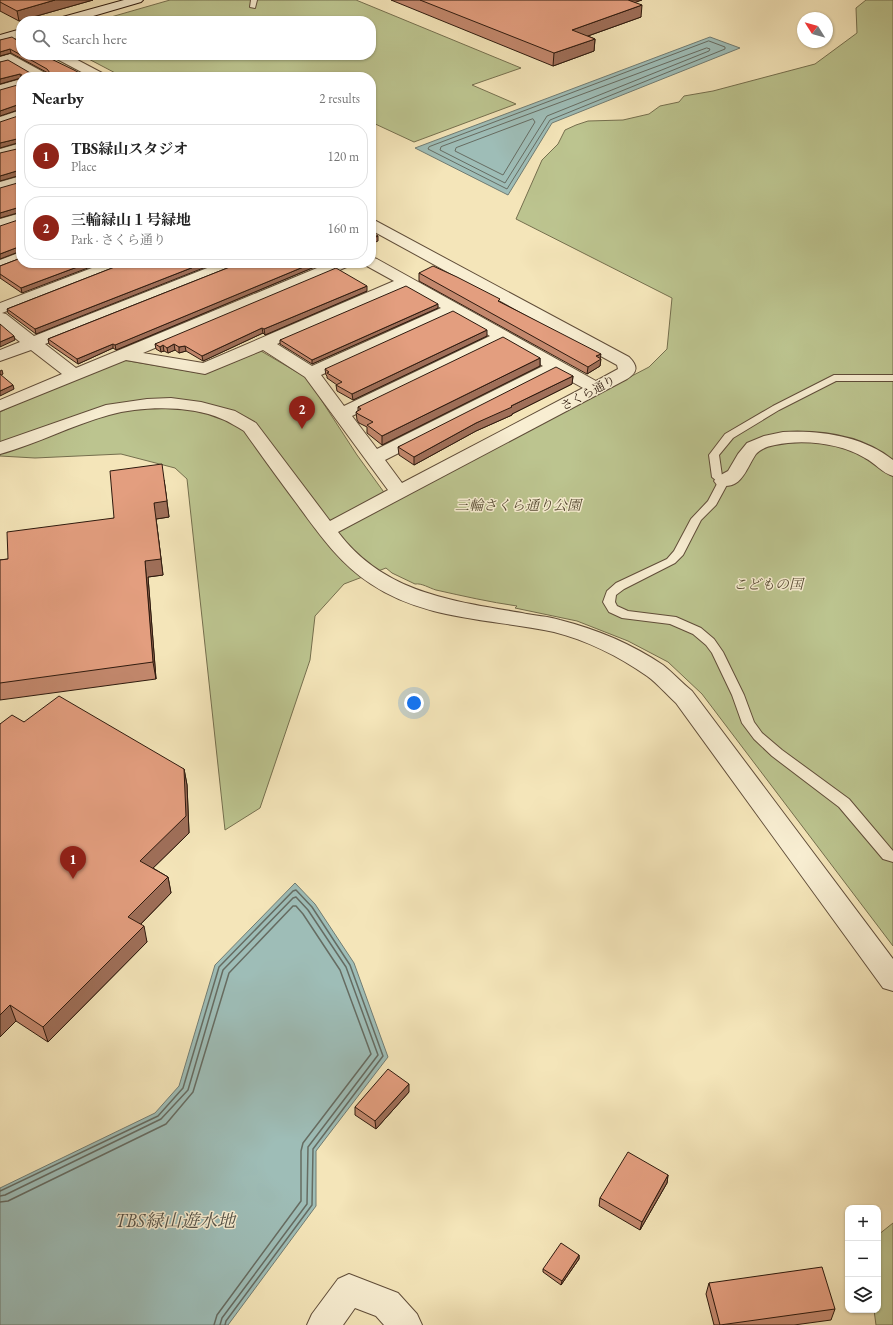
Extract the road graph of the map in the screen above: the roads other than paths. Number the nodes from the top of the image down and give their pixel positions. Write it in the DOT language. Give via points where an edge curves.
graph roads {
  1 [pos="137,0"];
  2 [pos="80,16"];
  3 [pos="4,25"];
  4 [pos="16,31"];
  5 [pos="16,34"];
  6 [pos="0,39"];
  7 [pos="68,60"];
  8 [pos="0,61"];
  9 [pos="78,65"];
  10 [pos="34,72"];
  11 [pos="56,72"];
  12 [pos="91,72"];
  13 [pos="16,84"];
  14 [pos="0,89"];
  15 [pos="16,116"];
  16 [pos="0,121"];
  17 [pos="16,148"];
  18 [pos="0,153"];
  19 [pos="16,182"];
  20 [pos="0,187"];
  21 [pos="16,219"];
  22 [pos="0,224"];
  23 [pos="376,227"];
  24 [pos="400,240"];
  25 [pos="376,252"];
  26 [pos="16,260"];
  27 [pos="0,265"];
  28 [pos="106,268"];
  29 [pos="221,268"];
  30 [pos="331,268"];
  31 [pos="406,282"];
  32 [pos="454,308"];
  33 [pos="0,309"];
  34 [pos="0,318"];
  35 [pos="503,336"];
  36 [pos="32,343"];
  37 [pos="263,343"];
  38 [pos="123,354"];
  39 [pos="0,356"];
  40 [pos="556,366"];
  41 [pos="311,373"];
  42 [pos="74,375"];
  43 [pos="893,378"];
  44 [pos="596,388"];
  45 [pos="0,406"];
  46 [pos="341,414"];
  47 [pos="0,448"];
  48 [pos="374,458"];
  49 [pos="893,470"];
  50 [pos="724,481"];
  51 [pos="399,492"];
  52 [pos="327,530"];
  53 [pos="893,857"];
  54 [pos="893,980"];
  55 [pos="323,1325"];
  56 [pos="406,1325"];
  1 -- 2 [label="street"];
  3 -- 4 [label="street"];
  5 -- 6 [label="street"];
  7 -- 9 [label="street"];
  8 -- 10 [label="street" via="10,58"];
  9 -- 11 [label="street"];
  9 -- 12 [label="street"];
  13 -- 14 [label="street"];
  15 -- 16 [label="street"];
  17 -- 18 [label="street"];
  19 -- 20 [label="street"];
  21 -- 22 [label="street"];
  23 -- 24 [label="street, さくら通り"];
  24 -- 25 [label="street"];
  24 -- 44 [label="street, さくら通り" via="627,364 628,369 625,373"];
  25 -- 31 [label="street"];
  26 -- 27 [label="street"];
  28 -- 33 [label="street"];
  29 -- 36 [label="street"];
  30 -- 38 [label="street"];
  31 -- 32 [label="street"];
  31 -- 37 [label="street"];
  32 -- 35 [label="street"];
  32 -- 41 [label="street"];
  34 -- 36 [label="street"];
  35 -- 40 [label="street"];
  35 -- 46 [label="street"];
  36 -- 39 [label="street"];
  36 -- 42 [label="street"];
  37 -- 38 [label="street" via="205,369"];
  37 -- 41 [label="street"];
  38 -- 42 [label="street"];
  40 -- 44 [label="street"];
  40 -- 48 [label="street"];
  41 -- 46 [label="street"];
  42 -- 45 [label="street"];
  43 -- 50 [label="lane" via="834,378 729,436 714,455 717,477"];
  44 -- 51 [label="street, さくら通り"];
  46 -- 48 [label="street"];
  47 -- 52 [label="street" via="106,410 163,403 201,407 229,415 250,427"];
  48 -- 51 [label="street"];
  49 -- 50 [label="street" via="866,451 842,443 821,438 789,437 758,444 748,452 735,476"];
  50 -- 53 [label="lane" via="712,503 696,519 679,553 670,561 620,586 611,594 609,602 613,609 626,615 672,620 697,631 710,642 738,696 748,723 758,736 844,803 876,842"];
  51 -- 52 [label="street, さくら通り"];
  52 -- 54 [label="street" via="347,556 375,578 398,591 432,604 564,628 620,649 655,671 684,696"];
  55 -- 56 [label="street" via="349,1290 387,1304"];
}
